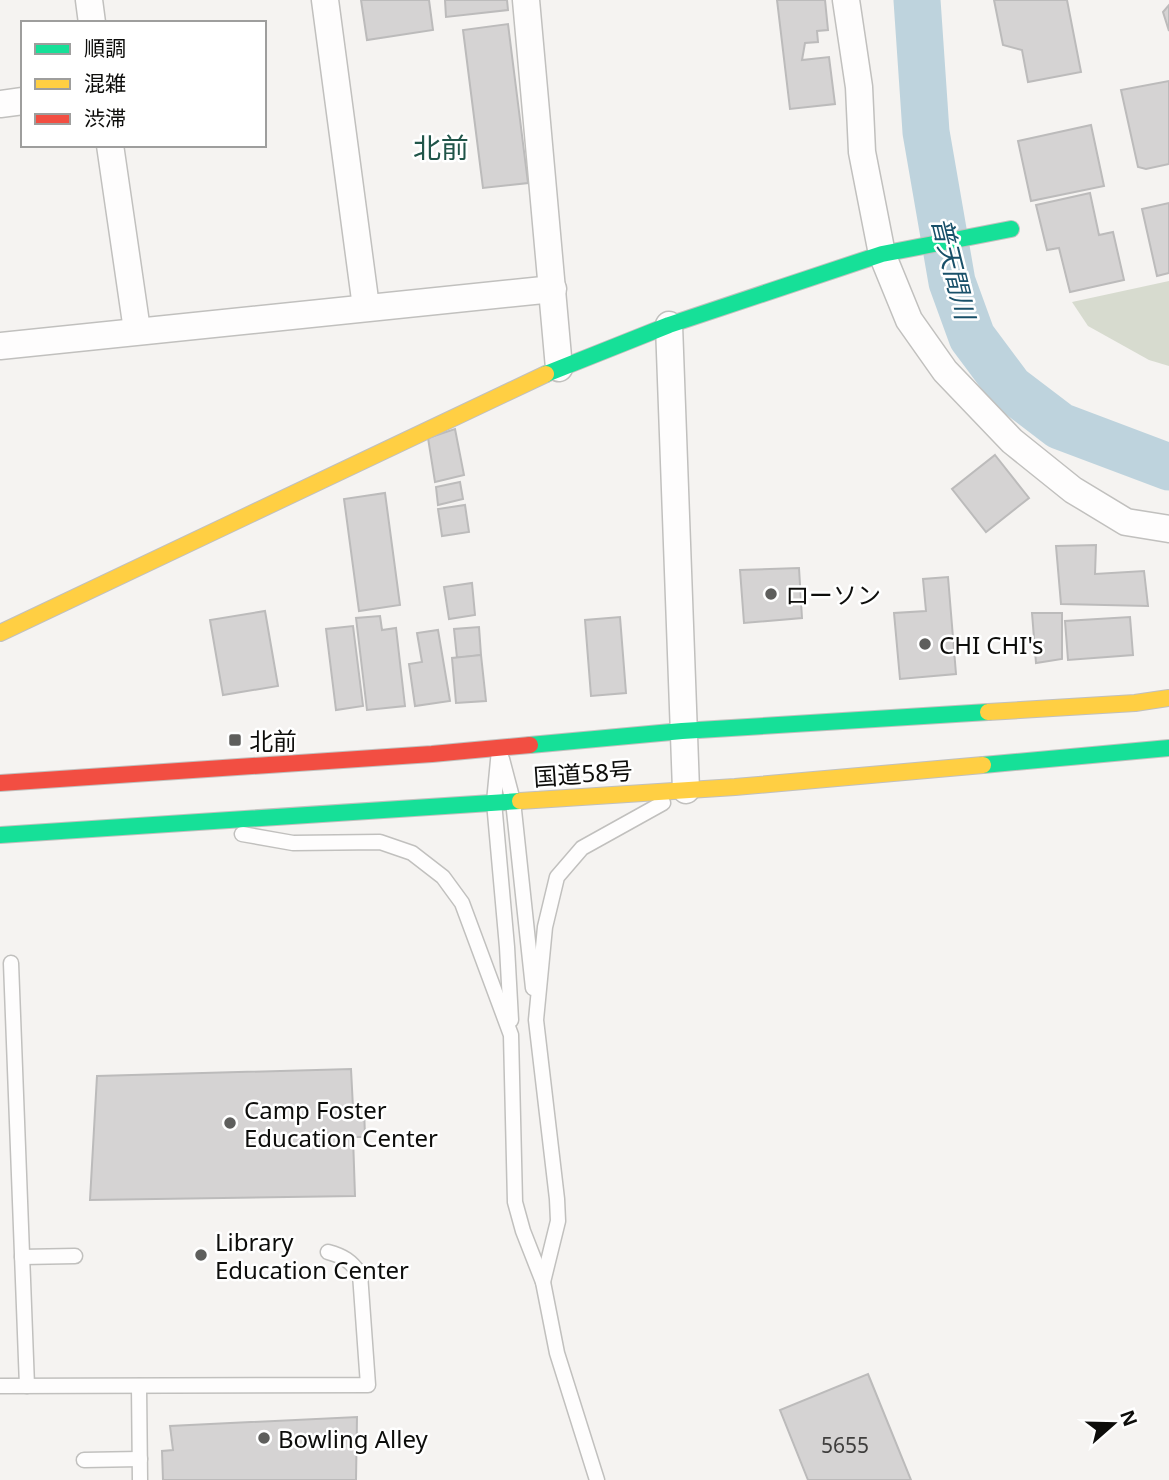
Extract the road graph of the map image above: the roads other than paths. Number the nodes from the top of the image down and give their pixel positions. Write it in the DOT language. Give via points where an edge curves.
graph roads {
  1 [pos="89,0"];
  2 [pos="325,0"];
  3 [pos="526,0"];
  4 [pos="846,0"];
  5 [pos="92,21"];
  6 [pos="21,101"];
  7 [pos="0,104"];
  8 [pos="110,147"];
  9 [pos="1012,229"];
  10 [pos="893,252"];
  11 [pos="553,289"];
  12 [pos="366,307"];
  13 [pos="668,325"];
  14 [pos="137,330"];
  15 [pos="0,346"];
  16 [pos="559,368"];
  17 [pos="1169,529"];
  18 [pos="0,633"];
  19 [pos="1169,698"];
  20 [pos="682,731"];
  21 [pos="499,747"];
  22 [pos="1169,748"];
  23 [pos="0,783"];
  24 [pos="685,790"];
  25 [pos="513,801"];
  26 [pos="494,802"];
  27 [pos="187,824"];
  28 [pos="0,835"];
  29 [pos="11,963"];
  30 [pos="536,1020"];
  31 [pos="511,1035"];
  32 [pos="328,1252"];
  33 [pos="75,1256"];
  34 [pos="22,1257"];
  35 [pos="543,1282"];
  36 [pos="0,1386"];
  37 [pos="27,1386"];
  38 [pos="139,1386"];
  39 [pos="140,1459"];
  40 [pos="84,1460"];
  41 [pos="140,1480"];
  42 [pos="597,1480"];
  1 -- 5 [label="street"];
  2 -- 12 [label="street"];
  3 -- 11 [label="street"];
  4 -- 10 [label="street" via="859,87 862,152"];
  6 -- 7 [label="street"];
  8 -- 14 [label="street"];
  9 -- 10 [label="main road"];
  10 -- 13 [label="main road"];
  10 -- 17 [label="street" via="909,320 945,371 1012,442 1073,490 1126,522"];
  11 -- 12 [label="street"];
  11 -- 16 [label="street"];
  12 -- 14 [label="street"];
  13 -- 16 [label="main road"];
  13 -- 20 [label="street"];
  14 -- 15 [label="street"];
  16 -- 18 [label="main road"];
  19 -- 20 [label="main road, 国道58号"];
  20 -- 21 [label="main road, 国道58号"];
  20 -- 24 [label="street"];
  21 -- 23 [label="main road, 国道58号"];
  21 -- 25 [label="lane"];
  21 -- 26 [label="lane"];
  22 -- 24 [label="main road, 国道58号"];
  24 -- 25 [label="main road, 国道58号"];
  24 -- 30 [label="lane" via="582,848 557,877 545,927"];
  25 -- 26 [label="main road, 国道58号"];
  25 -- 30 [label="lane"];
  26 -- 27 [label="main road, 国道58号"];
  26 -- 31 [label="lane"];
  27 -- 28 [label="main road, 国道58号"];
  27 -- 31 [label="lane" via="293,843 380,842 412,853 443,877 462,903"];
  29 -- 34 [label="lane"];
  30 -- 35 [label="lane" via="558,1221"];
  31 -- 35 [label="lane" via="515,1202"];
  32 -- 38 [label="lane" via="343,1256 360,1274 368,1385"];
  33 -- 34 [label="lane"];
  34 -- 37 [label="lane"];
  35 -- 42 [label="lane" via="557,1353"];
  36 -- 37 [label="lane"];
  37 -- 38 [label="lane"];
  38 -- 39 [label="lane"];
  39 -- 40 [label="lane"];
  39 -- 41 [label="lane"];
}
